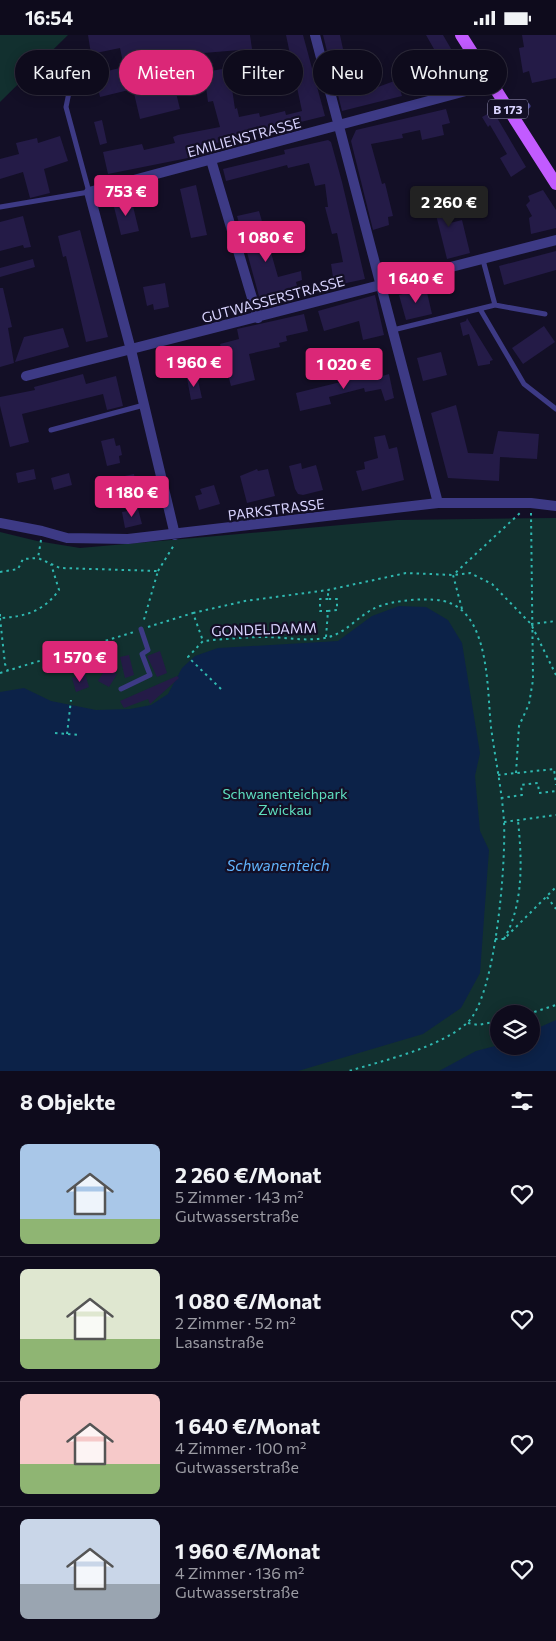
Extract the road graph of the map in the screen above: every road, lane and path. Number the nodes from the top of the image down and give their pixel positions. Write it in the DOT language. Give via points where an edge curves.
graph roads {
  1 [pos="314,35"];
  2 [pos="461,35"];
  3 [pos="470,50"];
  4 [pos="68,95"];
  5 [pos="452,95"];
  6 [pos="499,95"];
  7 [pos="528,106"];
  8 [pos="512,115"];
  9 [pos="338,126"];
  10 [pos="210,160"];
  11 [pos="556,184"];
  12 [pos="89,192"];
  13 [pos="0,207"];
  14 [pos="556,240"];
  15 [pos="483,260"];
  16 [pos="380,285"];
  17 [pos="495,305"];
  18 [pos="480,309"];
  19 [pos="546,314"];
  20 [pos="258,318"];
  21 [pos="393,331"];
  22 [pos="131,350"];
  23 [pos="26,376"];
  24 [pos="144,405"];
  25 [pos="556,409"];
  26 [pos="51,430"];
  27 [pos="438,503"];
  28 [pos="531,503"];
  29 [pos="556,506"];
  30 [pos="0,523"];
  31 [pos="42,531"];
  32 [pos="175,535"];
  33 [pos="38,558"];
  34 [pos="51,564"];
  35 [pos="158,571"];
  36 [pos="0,572"];
  37 [pos="454,575"];
  38 [pos="328,590"];
  39 [pos="328,599"];
  40 [pos="462,609"];
  41 [pos="328,611"];
  42 [pos="193,613"];
  43 [pos="0,614"];
  44 [pos="0,618"];
  45 [pos="556,621"];
  46 [pos="531,624"];
  47 [pos="141,629"];
  48 [pos="326,637"];
  49 [pos="203,641"];
  50 [pos="8,671"];
  51 [pos="0,673"];
  52 [pos="556,675"];
  53 [pos="121,689"];
  54 [pos="221,689"];
  55 [pos="71,700"];
  56 [pos="55,733"];
  57 [pos="67,734"];
  58 [pos="79,735"];
  59 [pos="516,773"];
  60 [pos="498,775"];
  61 [pos="556,785"];
  62 [pos="556,791"];
  63 [pos="501,798"];
  64 [pos="556,815"];
  65 [pos="518,821"];
  66 [pos="504,823"];
  67 [pos="556,887"];
  68 [pos="547,896"];
  69 [pos="556,909"];
  70 [pos="494,939"];
  71 [pos="504,939"];
  72 [pos="556,1005"];
  73 [pos="540,1010"];
  74 [pos="468,1023"];
  75 [pos="490,1023"];
  76 [pos="349,1071"];
  1 -- 9 [label="street"];
  2 -- 3 [label="main road, B 173"];
  4 -- 12 [label="lane" via="66,107"];
  5 -- 9 [label="street, EMILIENSTRASSE"];
  6 -- 8 [label="main road, B 173"];
  7 -- 8 [label="lane"];
  8 -- 11 [label="main road, B 173"];
  9 -- 10 [label="street, EMILIENSTRASSE"];
  9 -- 16 [label="street"];
  10 -- 12 [label="street, EMILIENSTRASSE"];
  10 -- 20 [label="street"];
  12 -- 13 [label="lane, EMILIENSTRASSE"];
  12 -- 22 [label="street"];
  14 -- 15 [label="street, GUTWASSERSTRASSE"];
  15 -- 16 [label="street, GUTWASSERSTRASSE"];
  15 -- 17 [label="lane"];
  16 -- 20 [label="street, GUTWASSERSTRASSE"];
  16 -- 21 [label="street"];
  17 -- 18 [label="lane"];
  17 -- 19 [label="lane"];
  18 -- 21 [label="lane"];
  18 -- 25 [label="lane" via="524,384"];
  20 -- 22 [label="street, GUTWASSERSTRASSE"];
  21 -- 27 [label="street"];
  22 -- 23 [label="street, GUTWASSERSTRASSE"];
  22 -- 24 [label="street"];
  24 -- 26 [label="lane"];
  24 -- 32 [label="street"];
  27 -- 28 [label="street, PARKSTRASSE"];
  27 -- 32 [label="street, PARKSTRASSE"];
  28 -- 29 [label="street, PARKSTRASSE"];
  28 -- 37 [label="path"];
  28 -- 46 [label="path"];
  30 -- 31 [label="street, PARKSTRASSE"];
  31 -- 32 [label="street, PARKSTRASSE" via="67,538 128,539"];
  31 -- 33 [label="path"];
  32 -- 35 [label="path" via="176,543"];
  33 -- 34 [label="path"];
  33 -- 36 [label="path" via="23,559 18,569"];
  34 -- 35 [label="path" via="75,569"];
  34 -- 44 [label="path" via="59,590 52,600 39,611"];
  35 -- 47 [label="path"];
  37 -- 38 [label="path" via="406,573"];
  37 -- 40 [label="path"];
  37 -- 46 [label="path" via="470,573 492,584"];
  38 -- 39 [label="path"];
  38 -- 42 [label="path" via="245,601"];
  39 -- 41 [label="path" via="320,599 320,611"];
  39 -- 41 [label="path" via="337,599 337,610"];
  40 -- 48 [label="path, GONDELDAMM" via="436,599 375,608 333,636"];
  40 -- 60 [label="path" via="476,631 485,663"];
  41 -- 48 [label="path"];
  42 -- 47 [label="path, GONDELDAMM"];
  42 -- 49 [label="path, GONDELDAMM"];
  43 -- 44 [label="path"];
  44 -- 50 [label="path"];
  45 -- 46 [label="path"];
  46 -- 52 [label="path"];
  46 -- 59 [label="path" via="532,694 519,727"];
  47 -- 50 [label="path, GONDELDAMM"];
  47 -- 53 [label="lane" via="148,650 142,654 150,675"];
  48 -- 49 [label="path, GONDELDAMM"];
  49 -- 54 [label="path, GONDELDAMM" via="188,657"];
  50 -- 51 [label="path, GONDELDAMM"];
  55 -- 57 [label="path"];
  56 -- 57 [label="path"];
  57 -- 58 [label="path"];
  59 -- 60 [label="path"];
  59 -- 61 [label="path" via="554,769"];
  60 -- 63 [label="path"];
  62 -- 63 [label="path" via="539,793 538,783 521,785 522,795"];
  63 -- 66 [label="path"];
  64 -- 65 [label="path"];
  65 -- 66 [label="path"];
  65 -- 71 [label="path" via="522,861 513,919"];
  66 -- 70 [label="path" via="502,881"];
  67 -- 68 [label="path"];
  68 -- 69 [label="path"];
  68 -- 71 [label="path"];
  70 -- 71 [label="path"];
  70 -- 74 [label="path" via="482,999"];
  72 -- 73 [label="path"];
  74 -- 75 [label="path"];
  74 -- 76 [label="path" via="430,1045"];
}
